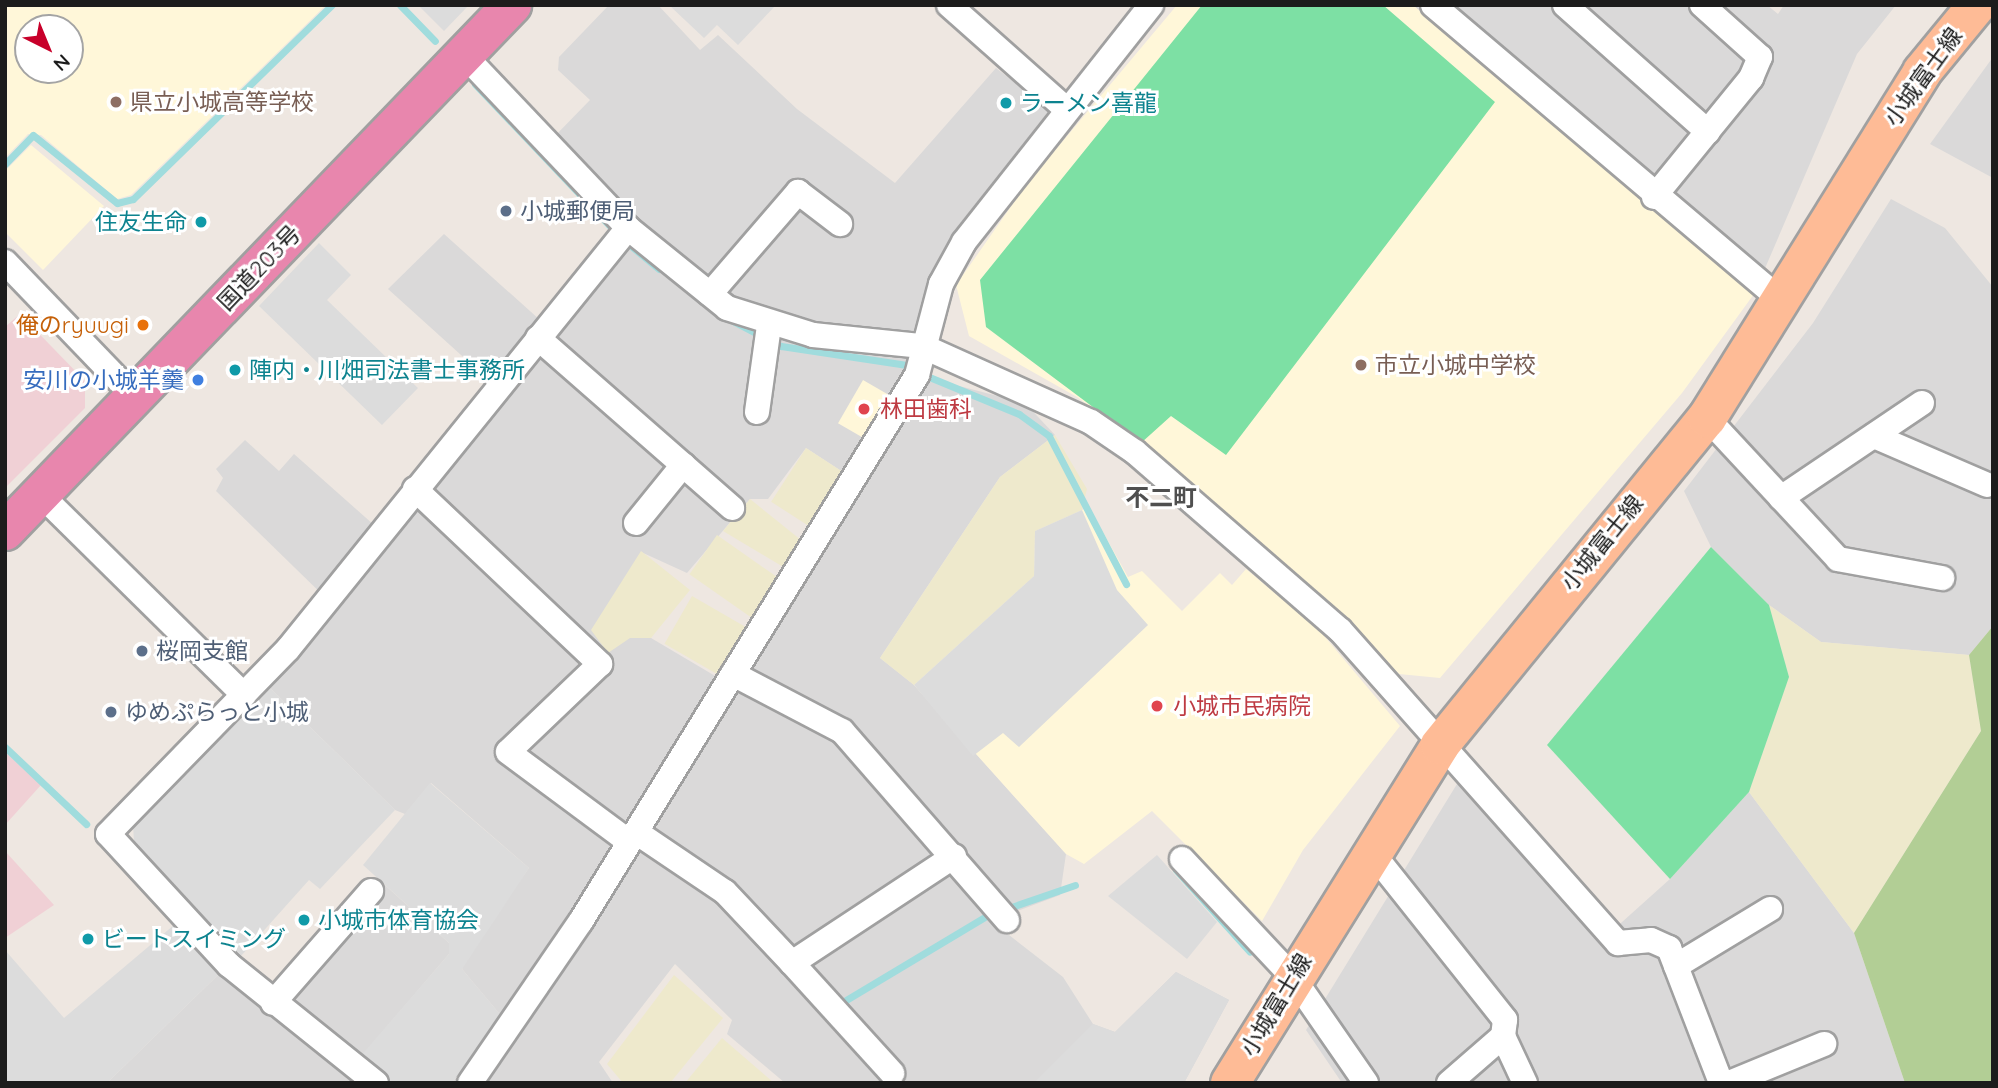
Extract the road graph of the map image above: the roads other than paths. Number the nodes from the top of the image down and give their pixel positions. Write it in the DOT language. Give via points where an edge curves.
graph roads {
  1 [pos="512,5"];
  2 [pos="949,5"];
  3 [pos="1151,5"];
  4 [pos="1433,5"];
  5 [pos="1565,5"];
  6 [pos="1702,5"];
  7 [pos="1977,5"];
  8 [pos="464,55"];
  9 [pos="1065,108"];
  10 [pos="1708,132"];
  11 [pos="1654,197"];
  12 [pos="840,224"];
  13 [pos="622,235"];
  14 [pos="5,262"];
  15 [pos="710,294"];
  16 [pos="1784,303"];
  17 [pos="768,337"];
  18 [pos="538,338"];
  19 [pos="920,361"];
  20 [pos="135,397"];
  21 [pos="1922,403"];
  22 [pos="757,412"];
  23 [pos="1707,418"];
  24 [pos="1874,436"];
  25 [pos="683,465"];
  26 [pos="1987,485"];
  27 [pos="415,488"];
  28 [pos="41,495"];
  29 [pos="1781,498"];
  30 [pos="732,508"];
  31 [pos="636,523"];
  32 [pos="5,531"];
  33 [pos="1942,578"];
  34 [pos="733,674"];
  35 [pos="244,695"];
  36 [pos="1440,745"];
  37 [pos="633,837"];
  38 [pos="1370,850"];
  39 [pos="954,856"];
  40 [pos="1182,859"];
  41 [pos="371,891"];
  42 [pos="1770,909"];
  43 [pos="1003,913"];
  44 [pos="792,963"];
  45 [pos="1676,965"];
  46 [pos="1292,976"];
  47 [pos="273,1003"];
  48 [pos="1503,1036"];
  49 [pos="1824,1044"];
  50 [pos="891,1073"];
  51 [pos="376,1083"];
  52 [pos="470,1083"];
  53 [pos="1230,1083"];
  54 [pos="1366,1083"];
  55 [pos="1449,1083"];
  56 [pos="1525,1083"];
  57 [pos="1721,1083"];
  58 [pos="1729,1083"];
  1 -- 8 [label="highway, 国道203号"];
  2 -- 9 [label="street"];
  3 -- 9 [label="street"];
  4 -- 11 [label="street"];
  5 -- 10 [label="street"];
  6 -- 10 [label="street" via="1760,57 1751,78"];
  7 -- 16 [label="main road, 小城富士線" via="1922,72"];
  8 -- 13 [label="street"];
  8 -- 20 [label="highway, 国道203号"];
  9 -- 19 [label="street" via="964,242 941,284"];
  10 -- 11 [label="street"];
  11 -- 16 [label="street"];
  12 -- 15 [label="street" via="798,192"];
  13 -- 15 [label="street"];
  13 -- 18 [label="street"];
  14 -- 20 [label="street"];
  15 -- 17 [label="street"];
  16 -- 23 [label="main road, 小城富士線"];
  17 -- 19 [label="street"];
  17 -- 22 [label="street"];
  18 -- 25 [label="street"];
  18 -- 27 [label="street"];
  19 -- 34 [label="street"];
  19 -- 36 [label="street" via="1091,422 1135,452 1340,629"];
  20 -- 28 [label="highway, 国道203号"];
  21 -- 24 [label="street"];
  23 -- 29 [label="street"];
  23 -- 36 [label="main road, 小城富士線"];
  24 -- 26 [label="street"];
  24 -- 29 [label="street"];
  25 -- 30 [label="street"];
  25 -- 31 [label="street"];
  27 -- 35 [label="street" via="288,649"];
  27 -- 37 [label="street" via="600,664 508,752"];
  28 -- 32 [label="highway, 国道203号"];
  28 -- 35 [label="street"];
  29 -- 33 [label="street" via="1838,559"];
  34 -- 37 [label="street"];
  34 -- 39 [label="street" via="842,731"];
  35 -- 47 [label="street" via="108,834 181,917"];
  36 -- 38 [label="main road, 小城富士線"];
  36 -- 45 [label="street" via="1618,943 1651,940 1669,948"];
  37 -- 44 [label="street" via="725,892"];
  37 -- 52 [label="street"];
  38 -- 46 [label="main road, 小城富士線"];
  38 -- 48 [label="street" via="1505,1020"];
  39 -- 43 [label="street"];
  39 -- 44 [label="street"];
  40 -- 46 [label="street"];
  41 -- 47 [label="street"];
  42 -- 45 [label="street"];
  44 -- 50 [label="street"];
  45 -- 57 [label="street"];
  46 -- 53 [label="main road, 小城富士線"];
  46 -- 54 [label="street"];
  47 -- 51 [label="street"];
  48 -- 55 [label="street"];
  48 -- 56 [label="street"];
  49 -- 58 [label="street"];
}
